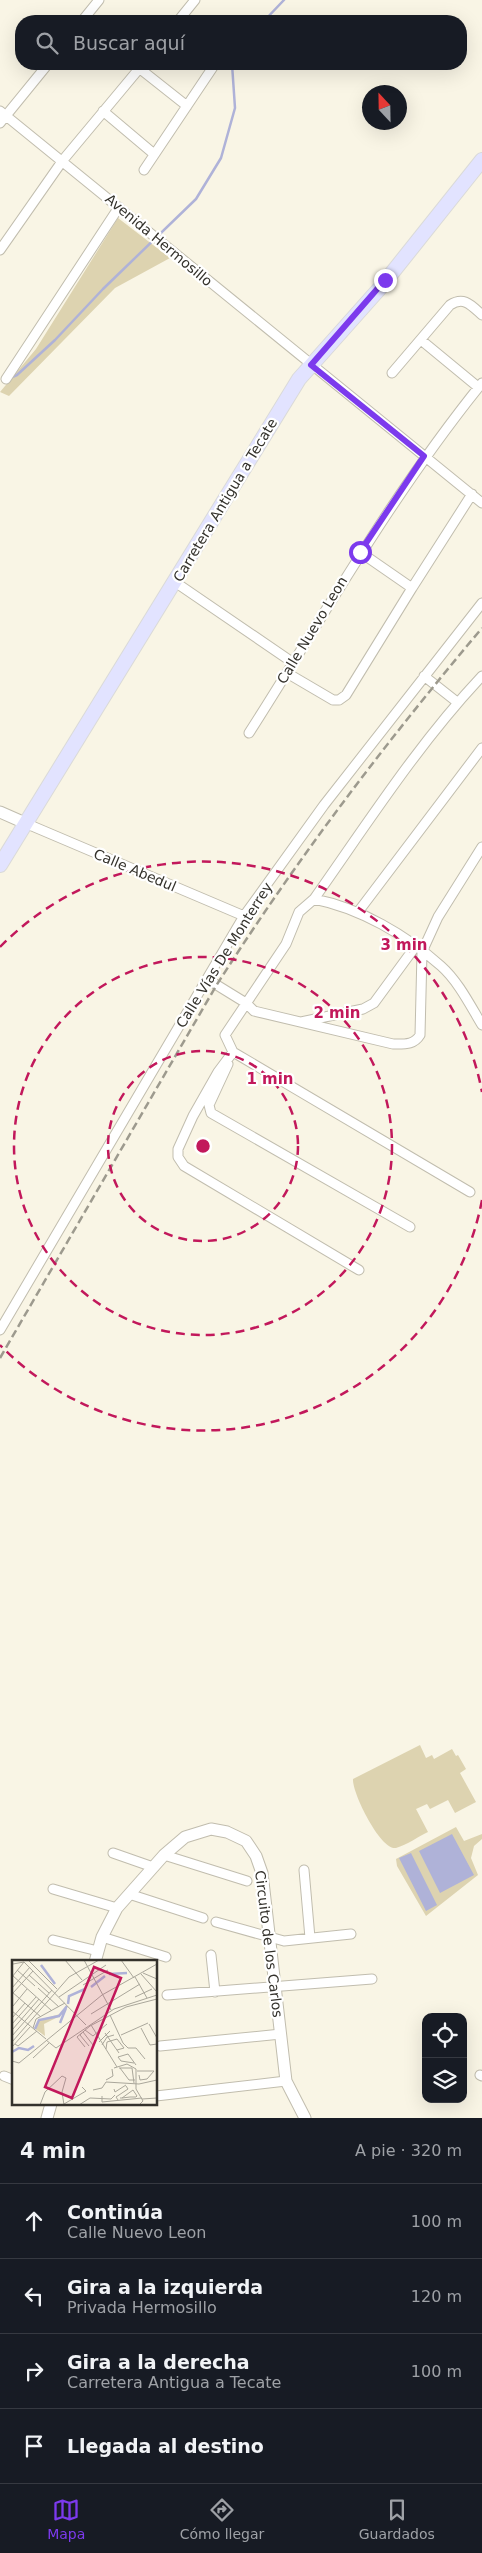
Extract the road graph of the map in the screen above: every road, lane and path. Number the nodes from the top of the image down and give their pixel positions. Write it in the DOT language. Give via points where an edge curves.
graph roads {
  1 [pos="99,0"];
  2 [pos="195,0"];
  3 [pos="87,15"];
  4 [pos="183,15"];
  5 [pos="42,70"];
  6 [pos="138,70"];
  7 [pos="146,70"];
  8 [pos="211,70"];
  9 [pos="186,106"];
  10 [pos="103,111"];
  11 [pos="3,113"];
  12 [pos="0,123"];
  13 [pos="154,154"];
  14 [pos="62,160"];
  15 [pos="482,160"];
  16 [pos="144,170"];
  17 [pos="119,207"];
  18 [pos="0,250"];
  19 [pos="482,315"];
  20 [pos="422,340"];
  21 [pos="311,365"];
  22 [pos="392,373"];
  23 [pos="6,379"];
  24 [pos="480,385"];
  25 [pos="424,456"];
  26 [pos="472,494"];
  27 [pos="482,503"];
  28 [pos="360,552"];
  29 [pos="175,582"];
  30 [pos="412,588"];
  31 [pos="482,602"];
  32 [pos="292,662"];
  33 [pos="287,673"];
  34 [pos="424,676"];
  35 [pos="482,676"];
  36 [pos="458,702"];
  37 [pos="249,733"];
  38 [pos="482,748"];
  39 [pos="0,812"];
  40 [pos="26,823"];
  41 [pos="482,846"];
  42 [pos="0,865"];
  43 [pos="314,900"];
  44 [pos="358,912"];
  45 [pos="244,916"];
  46 [pos="418,949"];
  47 [pos="207,979"];
  48 [pos="246,1003"];
  49 [pos="298,1022"];
  50 [pos="482,1022"];
  51 [pos="233,1052"];
  52 [pos="228,1061"];
  53 [pos="470,1192"];
  54 [pos="410,1227"];
  55 [pos="359,1270"];
  56 [pos="0,1330"];
  57 [pos="113,1853"];
  58 [pos="164,1855"];
  59 [pos="153,1867"];
  60 [pos="304,1870"];
  61 [pos="247,1881"];
  62 [pos="53,1889"];
  63 [pos="129,1894"];
  64 [pos="117,1908"];
  65 [pos="203,1918"];
  66 [pos="216,1922"];
  67 [pos="351,1934"];
  68 [pos="102,1937"];
  69 [pos="270,1937"];
  70 [pos="310,1938"];
  71 [pos="53,1940"];
  72 [pos="211,1955"];
  73 [pos="97,1956"];
  74 [pos="166,1958"];
  75 [pos="372,1979"];
  76 [pos="276,1987"];
  77 [pos="214,1992"];
  78 [pos="167,1995"];
  79 [pos="281,2034"];
  80 [pos="160,2046"];
  81 [pos="4,2076"];
  82 [pos="12,2079"];
  83 [pos="286,2081"];
  84 [pos="158,2096"];
  85 [pos="305,2118"];
  1 -- 3 [label="street"];
  2 -- 4 [label="street"];
  5 -- 11 [label="street"];
  6 -- 10 [label="street"];
  7 -- 9 [label="street"];
  8 -- 9 [label="street"];
  9 -- 13 [label="street"];
  10 -- 13 [label="street"];
  10 -- 14 [label="street"];
  11 -- 12 [label="street"];
  11 -- 14 [label="street, Avenida Hermosillo"];
  13 -- 16 [label="street"];
  14 -- 17 [label="street, Avenida Hermosillo"];
  14 -- 18 [label="street"];
  15 -- 21 [label="main road, Carretera Antigua a Tecate" via="380,288"];
  17 -- 21 [label="street, Avenida Hermosillo"];
  17 -- 23 [label="street"];
  19 -- 20 [label="street" via="466,301 458,300 450,305"];
  20 -- 22 [label="street"];
  20 -- 24 [label="street"];
  21 -- 25 [label="street, Avenida Hermosillo"];
  21 -- 29 [label="main road, Carretera Antigua a Tecate" via="299,379"];
  24 -- 25 [label="street, Calle Nuevo Leon"];
  25 -- 26 [label="street, Avenida Hermosillo"];
  25 -- 28 [label="street, Calle Nuevo Leon"];
  26 -- 27 [label="street, Avenida Hermosillo"];
  26 -- 30 [label="street"];
  28 -- 30 [label="street"];
  28 -- 32 [label="street, Calle Nuevo Leon"];
  29 -- 32 [label="street"];
  29 -- 40 [label="main road, Carretera Antigua a Tecate"];
  30 -- 33 [label="street" via="346,695 339,700 333,700"];
  31 -- 34 [label="street, Calle Vías De Monterrey"];
  32 -- 33 [label="street, Calle Nuevo Leon"];
  33 -- 37 [label="street, Calle Nuevo Leon"];
  34 -- 36 [label="street"];
  34 -- 45 [label="street, Calle Vías De Monterrey" via="324,805"];
  35 -- 36 [label="street"];
  36 -- 43 [label="street"];
  38 -- 44 [label="street"];
  39 -- 40 [label="street"];
  40 -- 42 [label="main road, Carretera Antigua a Tecate"];
  40 -- 45 [label="street, Calle Abedul"];
  41 -- 46 [label="street"];
  43 -- 44 [label="street" via="339,904"];
  43 -- 48 [label="street" via="299,912 286,944"];
  44 -- 46 [label="street"];
  45 -- 47 [label="street, Calle Vías De Monterrey"];
  46 -- 49 [label="street" via="374,1003 363,1009"];
  46 -- 49 [label="street" via="420,1035 416,1041 394,1044"];
  46 -- 50 [label="street" via="441,966"];
  47 -- 48 [label="street"];
  47 -- 56 [label="street, Calle Vías De Monterrey"];
  48 -- 49 [label="street" via="254,1011"];
  48 -- 51 [label="street" via="225,1035"];
  51 -- 52 [label="street"];
  51 -- 53 [label="street"];
  52 -- 54 [label="street" via="228,1068 208,1105 211,1113"];
  52 -- 55 [label="street" via="192,1116 178,1149 178,1157 184,1166"];
  57 -- 59 [label="street"];
  58 -- 59 [label="street, Circuito de los Carlos"];
  58 -- 61 [label="street"];
  58 -- 69 [label="street, Circuito de los Carlos" via="185,1837 211,1829 246,1841 262,1873"];
  59 -- 63 [label="street, Circuito de los Carlos"];
  60 -- 70 [label="street"];
  62 -- 64 [label="street"];
  63 -- 64 [label="street, Circuito de los Carlos"];
  63 -- 65 [label="street"];
  64 -- 68 [label="street, Circuito de los Carlos"];
  66 -- 69 [label="street"];
  67 -- 70 [label="street"];
  68 -- 73 [label="street, Circuito de los Carlos"];
  68 -- 74 [label="street"];
  69 -- 70 [label="street" via="284,1941"];
  69 -- 76 [label="street, Circuito de los Carlos"];
  71 -- 73 [label="street"];
  72 -- 77 [label="street"];
  75 -- 76 [label="street"];
  76 -- 77 [label="street"];
  76 -- 79 [label="street, Circuito de los Carlos"];
  77 -- 78 [label="street"];
  79 -- 80 [label="street"];
  79 -- 83 [label="street, Circuito de los Carlos"];
  81 -- 82 [label="street"];
  83 -- 84 [label="street"];
  83 -- 85 [label="street, Circuito de los Carlos"];
}
